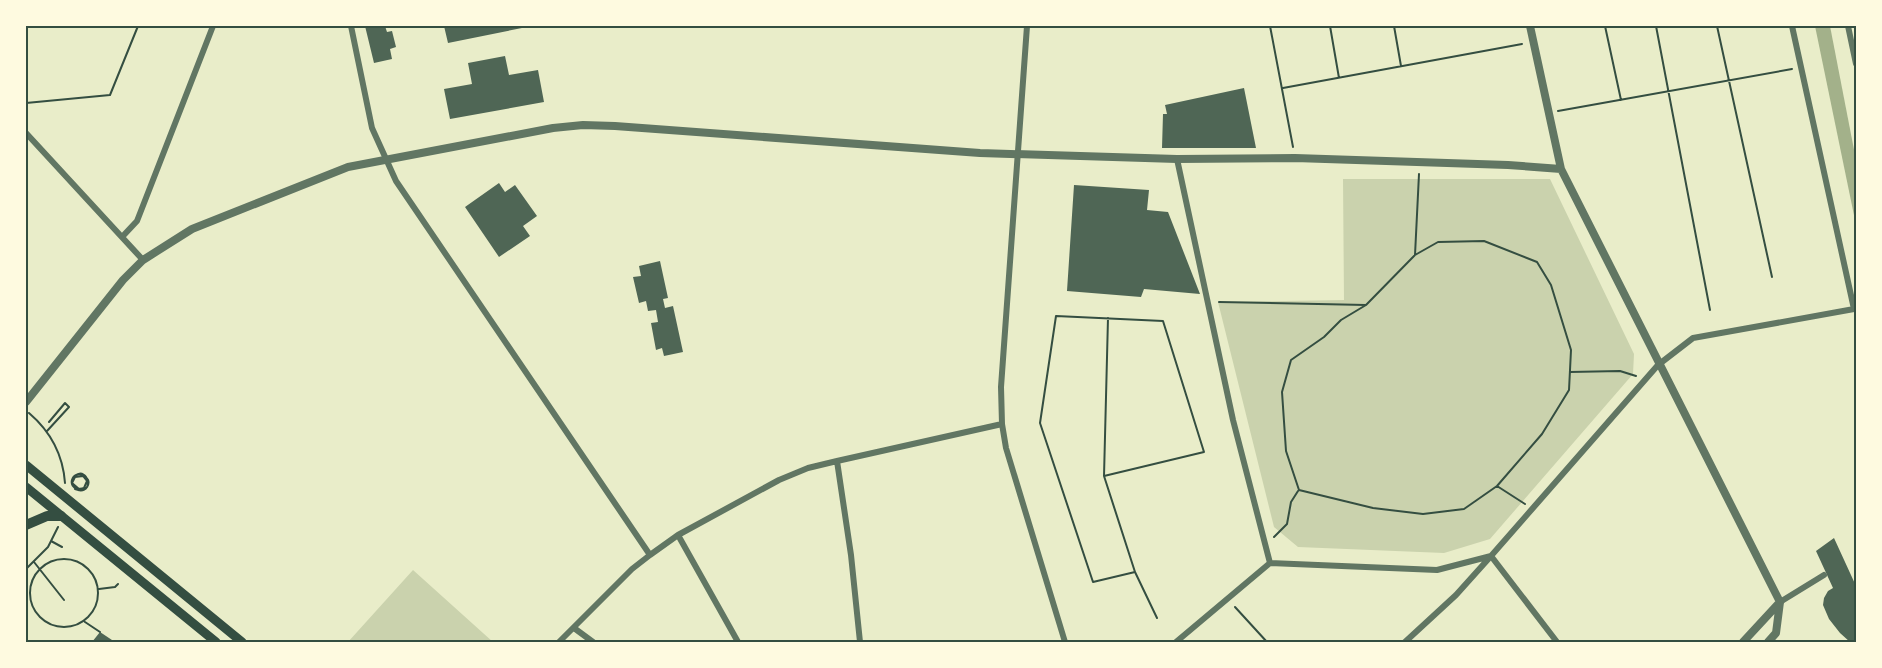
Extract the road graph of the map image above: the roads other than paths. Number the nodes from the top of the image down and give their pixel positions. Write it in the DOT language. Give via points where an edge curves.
graph roads {
  1 [pos="210,26"];
  2 [pos="351,26"];
  3 [pos="1027,26"];
  4 [pos="1530,26"];
  5 [pos="1792,26"];
  6 [pos="1848,26"];
  7 [pos="1857,64"];
  8 [pos="26,133"];
  9 [pos="1017,154"];
  10 [pos="1177,159"];
  11 [pos="386,160"];
  12 [pos="1561,170"];
  13 [pos="122,237"];
  14 [pos="143,260"];
  15 [pos="1658,364"];
  16 [pos="26,402"];
  17 [pos="1002,424"];
  18 [pos="837,460"];
  19 [pos="26,465"];
  20 [pos="26,488"];
  21 [pos="61,516"];
  22 [pos="26,525"];
  23 [pos="678,536"];
  24 [pos="650,555"];
  25 [pos="1491,556"];
  26 [pos="1270,563"];
  27 [pos="1824,576"];
  28 [pos="1780,602"];
  29 [pos="574,628"];
  30 [pos="216,642"];
  31 [pos="242,642"];
  32 [pos="559,642"];
  33 [pos="593,642"];
  34 [pos="738,642"];
  35 [pos="860,642"];
  36 [pos="1065,642"];
  37 [pos="1176,642"];
  38 [pos="1405,642"];
  39 [pos="1557,642"];
  40 [pos="1743,642"];
  41 [pos="1768,642"];
  1 -- 13 [label="street" via="137,221"];
  2 -- 11 [label="street" via="372,128"];
  3 -- 9 [label="street"];
  4 -- 12 [label="street"];
  5 -- 15 [label="street" via="1854,309 1693,338"];
  6 -- 7 [label="street"];
  8 -- 13 [label="street"];
  9 -- 10 [label="street"];
  9 -- 11 [label="street" via="583,125"];
  9 -- 17 [label="street" via="1001,387"];
  10 -- 12 [label="street" via="1295,158"];
  10 -- 26 [label="street" via="1233,420"];
  11 -- 14 [label="street" via="348,167 221,216"];
  11 -- 24 [label="street" via="402,191"];
  12 -- 15 [label="street"];
  13 -- 14 [label="street"];
  14 -- 16 [label="street"];
  15 -- 25 [label="street"];
  15 -- 28 [label="street"];
  17 -- 18 [label="street"];
  17 -- 36 [label="street"];
  18 -- 23 [label="street" via="779,480"];
  18 -- 35 [label="street"];
  19 -- 31 [label="main road"];
  20 -- 21 [label="main road"];
  21 -- 22 [label="main road" via="47,516"];
  21 -- 30 [label="main road"];
  23 -- 24 [label="street"];
  23 -- 34 [label="street"];
  24 -- 29 [label="street"];
  25 -- 26 [label="street" via="1437,570"];
  25 -- 38 [label="street"];
  25 -- 39 [label="street"];
  26 -- 37 [label="street"];
  27 -- 28 [label="street"];
  28 -- 40 [label="street"];
  28 -- 41 [label="street" via="1776,633"];
  29 -- 32 [label="street"];
  29 -- 33 [label="street"];
}
